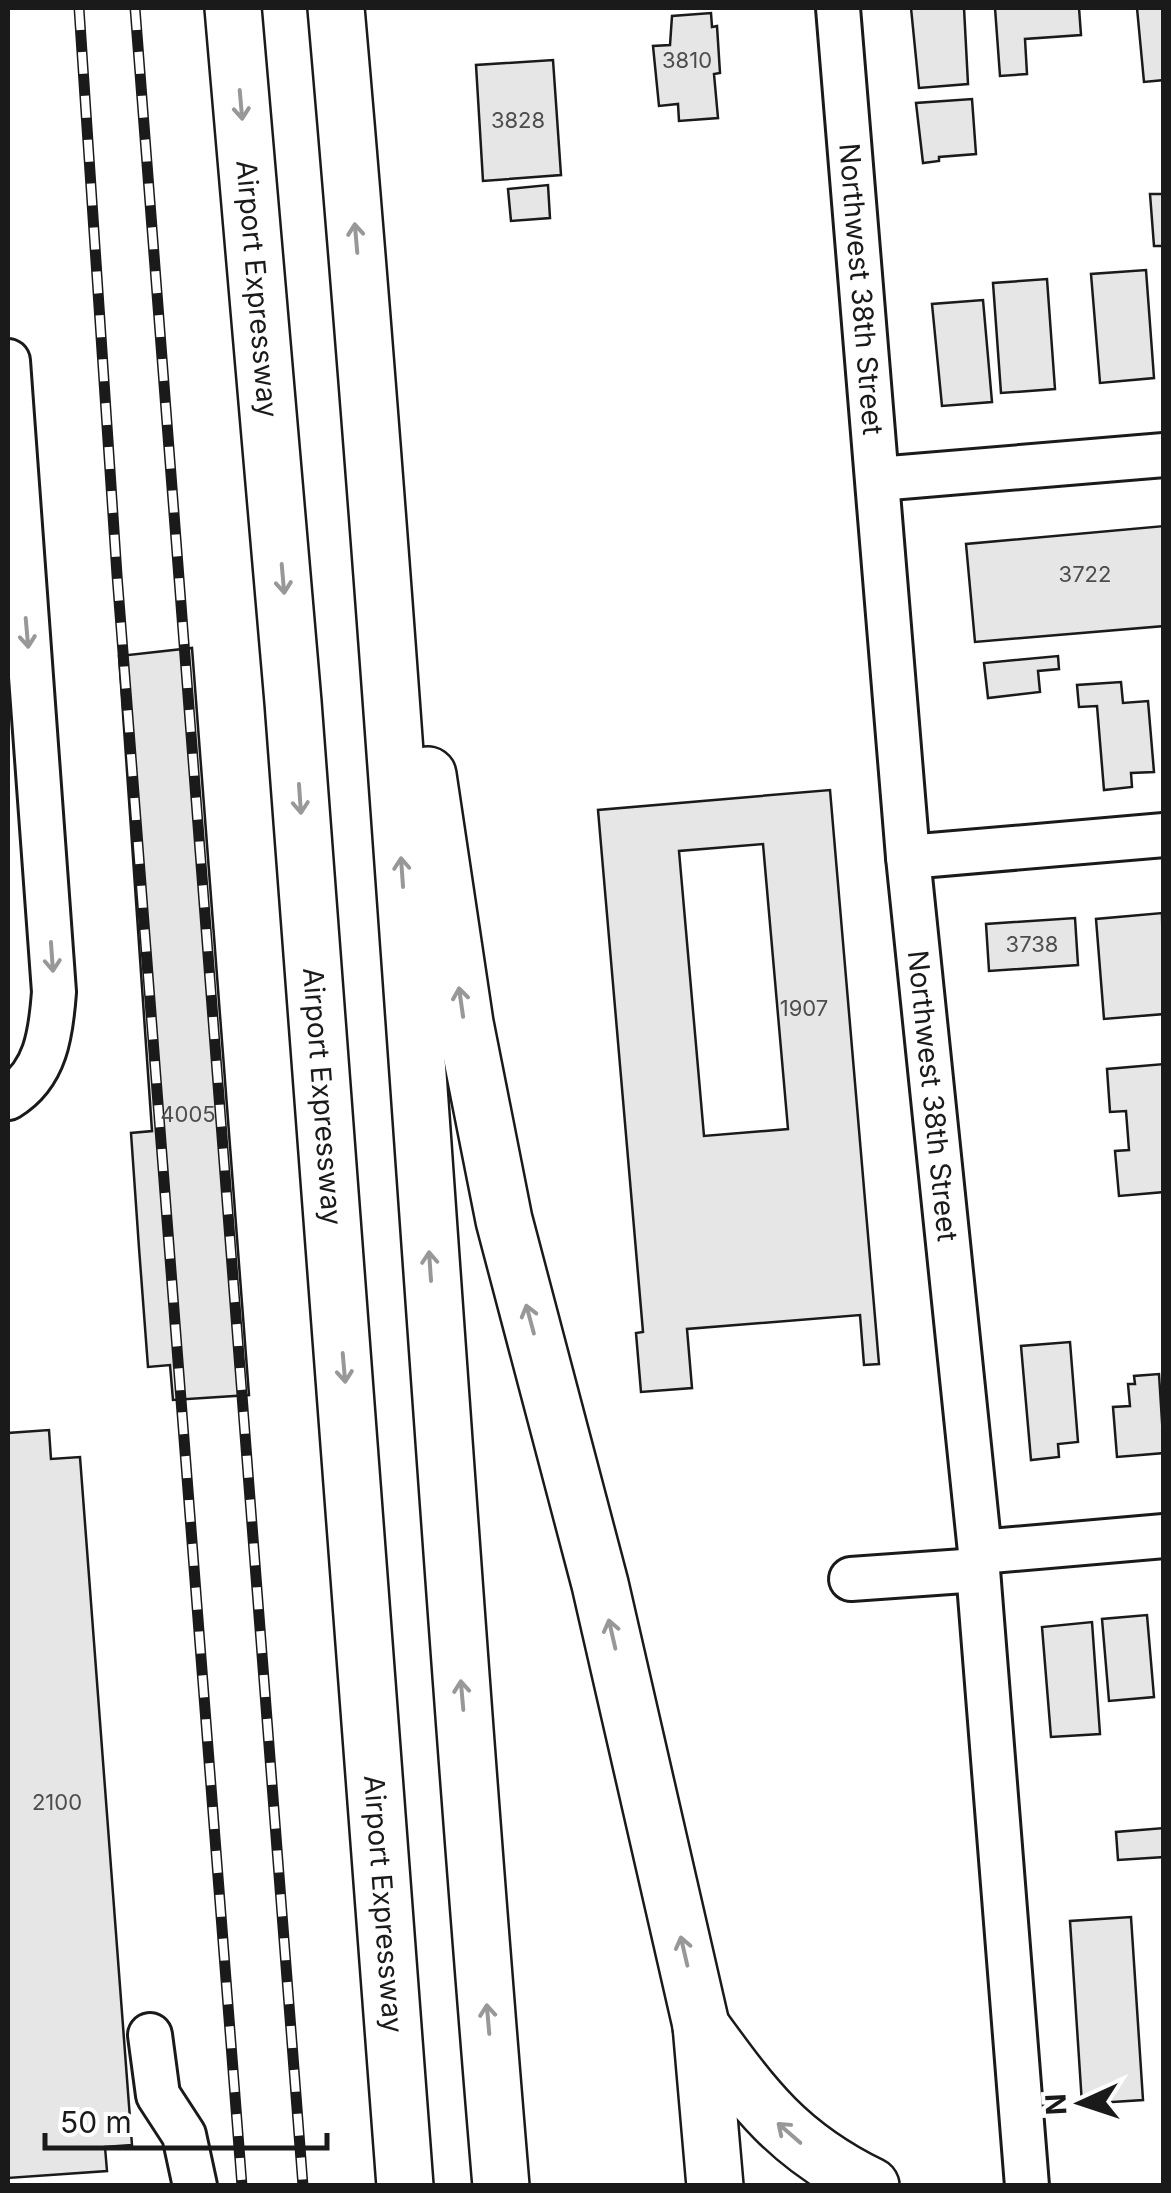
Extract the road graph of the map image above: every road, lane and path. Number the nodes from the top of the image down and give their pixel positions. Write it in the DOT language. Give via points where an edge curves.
graph roads {
  1 [pos="233,8"];
  2 [pos="336,8"];
  3 [pos="838,8"];
  4 [pos="365,336"];
  5 [pos="8,361"];
  6 [pos="1164,454"];
  7 [pos="878,479"];
  8 [pos="1164,835"];
  9 [pos="908,857"];
  10 [pos="8,1098"];
  11 [pos="1164,1536"];
  12 [pos="979,1561"];
  13 [pos="850,1580"];
  14 [pos="701,2025"];
  15 [pos="150,2035"];
  16 [pos="195,2186"];
  17 [pos="405,2186"];
  18 [pos="502,2186"];
  19 [pos="716,2186"];
  20 [pos="870,2186"];
  21 [pos="1027,2186"];
  1 -- 17 [label="highway, Airport Expressway, one-way" via="294,702"];
  4 -- 2 [label="highway, one-way"];
  3 -- 7 [label="street, Northwest 38th Street"];
  14 -- 4 [label="highway, one-way" via="600,1584 504,1220 464,1023"];
  18 -- 4 [label="highway, one-way"];
  5 -- 10 [label="street, one-way" via="54,992 39,1067"];
  6 -- 7 [label="street"];
  7 -- 9 [label="street, Northwest 38th Street"];
  8 -- 9 [label="street"];
  9 -- 12 [label="street, Northwest 38th Street"];
  11 -- 12 [label="street"];
  12 -- 13 [label="street"];
  12 -- 21 [label="street, Northwest 38th Street"];
  14 -- 19 [label="highway"];
  20 -- 14 [label="highway, one-way" via="787,2133"];
  15 -- 16 [label="street" via="158,2095 184,2135"];
}
